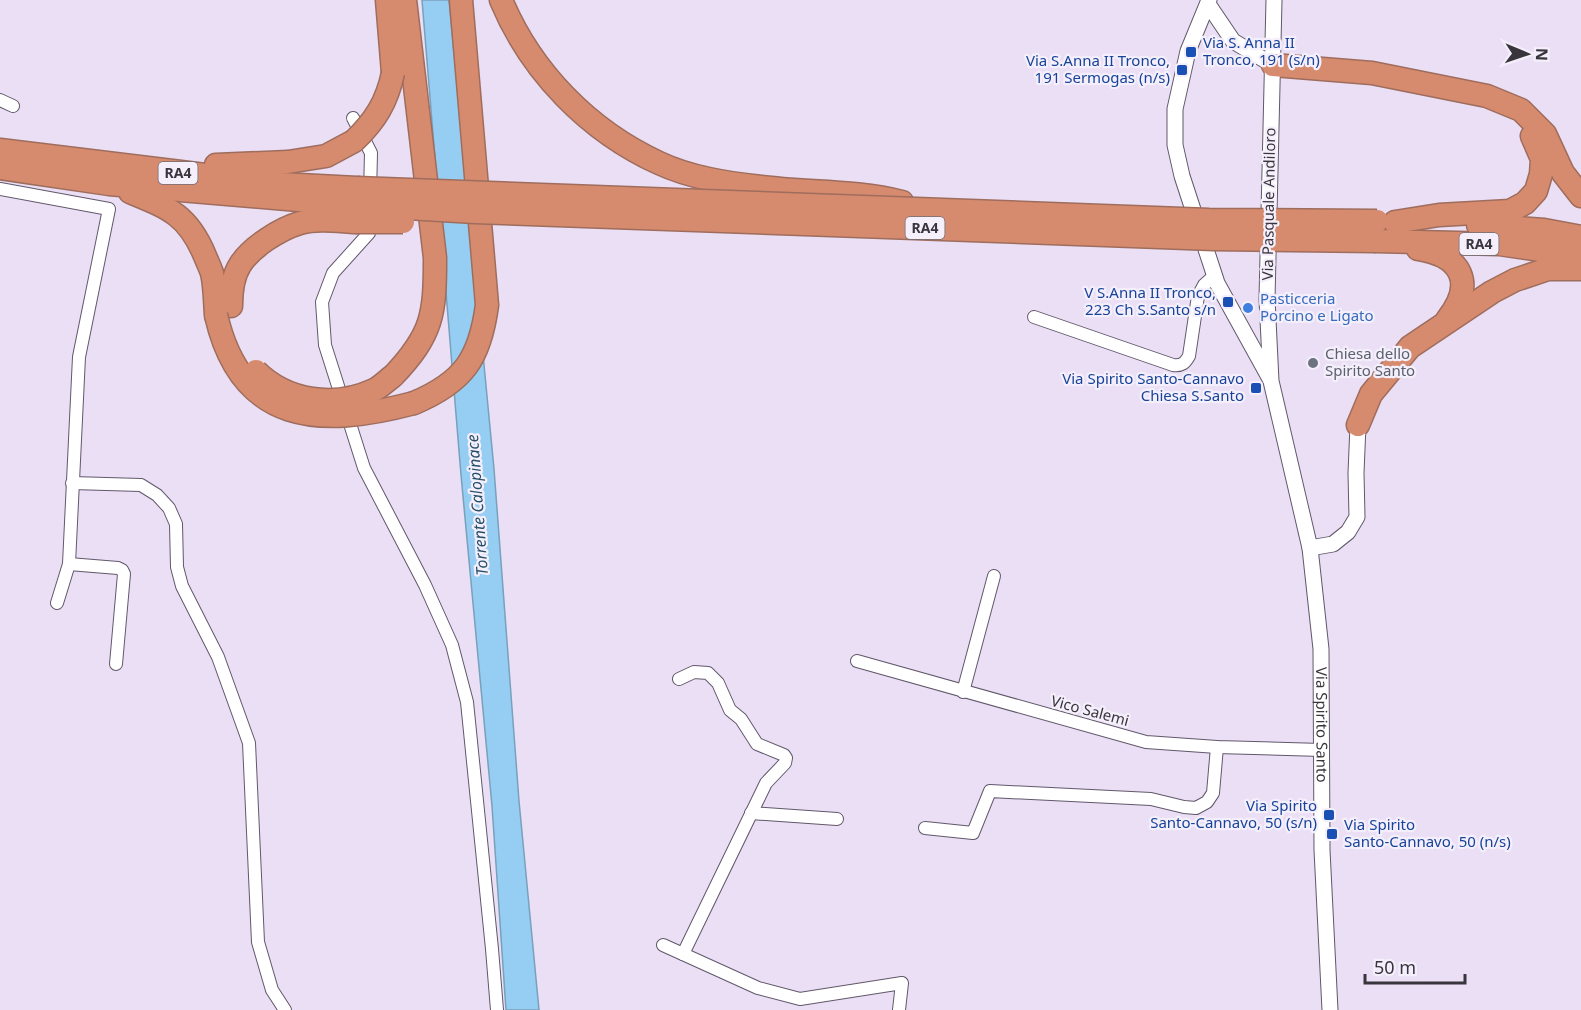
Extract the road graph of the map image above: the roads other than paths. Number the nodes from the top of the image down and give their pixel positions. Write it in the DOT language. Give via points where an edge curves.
graph roads {
  1 [pos="387,0"];
  2 [pos="405,0"];
  3 [pos="461,0"];
  4 [pos="1274,0"];
  5 [pos="1209,2"];
  6 [pos="503,6"];
  7 [pos="1273,65"];
  8 [pos="0,100"];
  9 [pos="13,106"];
  10 [pos="1521,110"];
  11 [pos="352,118"];
  12 [pos="0,150"];
  13 [pos="0,168"];
  14 [pos="108,174"];
  15 [pos="0,189"];
  16 [pos="1581,196"];
  17 [pos="356,205"];
  18 [pos="933,210"];
  19 [pos="1382,228"];
  20 [pos="1581,237"];
  21 [pos="1581,256"];
  22 [pos="1581,269"];
  23 [pos="1214,276"];
  24 [pos="224,310"];
  25 [pos="1034,317"];
  26 [pos="1444,323"];
  27 [pos="1271,381"];
  28 [pos="1358,425"];
  29 [pos="72,483"];
  30 [pos="1310,548"];
  31 [pos="69,564"];
  32 [pos="994,576"];
  33 [pos="57,603"];
  34 [pos="857,661"];
  35 [pos="116,664"];
  36 [pos="679,680"];
  37 [pos="963,692"];
  38 [pos="1218,747"];
  39 [pos="1322,750"];
  40 [pos="751,813"];
  41 [pos="837,819"];
  42 [pos="925,828"];
  43 [pos="663,945"];
  44 [pos="683,954"];
  45 [pos="285,1010"];
  46 [pos="497,1010"];
  47 [pos="899,1010"];
  48 [pos="1330,1010"];
  1 -- 14 [label="highway, bridge" via="393,73 389,93 370,126 354,141 326,156 288,162 223,166 151,161"];
  2 -- 24 [label="highway, bridge" via="435,258 435,297 427,330 414,353 376,389 326,401 303,398 266,381 249,364 238,344 231,317"];
  3 -- 24 [label="highway, bridge" via="488,305 484,330 473,357 448,386 414,403 329,417 300,414 276,405 247,384 221,339"];
  4 -- 7 [label="street, Via Pasquale Andiloro"];
  5 -- 7 [label="street" via="1233,41"];
  5 -- 23 [label="street" via="1188,51 1175,109 1175,145"];
  6 -- 18 [label="highway, bridge" via="526,49 558,90 618,141 660,164 698,177 762,187 882,197"];
  7 -- 10 [label="highway" via="1372,73 1487,96"];
  7 -- 27 [label="street, Via Pasquale Andiloro" via="1268,299"];
  8 -- 9 [label="street"];
  10 -- 16 [label="highway" via="1545,134 1563,173"];
  10 -- 19 [label="highway" via="1542,159 1536,191 1525,203 1510,211 1439,214"];
  11 -- 46 [label="street" via="371,153 369,233 333,273 322,302 325,345 364,468 452,645 467,702"];
  12 -- 14 [label="highway, RA4"];
  13 -- 14 [label="highway, RA4"];
  14 -- 17 [label="highway, RA4" via="280,184"];
  14 -- 24 [label="highway" via="176,214 190,227 212,272"];
  15 -- 29 [label="street" via="109,209 79,357"];
  17 -- 18 [label="highway, RA4, bridge"];
  17 -- 19 [label="highway, RA4, bridge" via="1214,239"];
  17 -- 24 [label="highway" via="276,233 240,265"];
  18 -- 19 [label="highway, RA4, bridge"];
  19 -- 20 [label="highway, RA4" via="1494,226"];
  19 -- 21 [label="highway, RA4"];
  19 -- 26 [label="highway" via="1455,264 1462,276 1461,294"];
  22 -- 26 [label="highway" via="1548,269 1515,280"];
  23 -- 25 [label="street" via="1198,296 1189,356 1179,366"];
  23 -- 27 [label="street"];
  26 -- 28 [label="highway" via="1410,346 1391,368 1371,394"];
  27 -- 30 [label="street, Via Pasquale Andiloro"];
  28 -- 30 [label="street" via="1357,518 1334,544"];
  29 -- 31 [label="street"];
  29 -- 45 [label="street" via="141,485 169,508 176,524 177,567 182,586 218,657 249,743 258,942 273,990"];
  30 -- 39 [label="street, Via Spirito Santo" via="1321,649"];
  31 -- 33 [label="street"];
  31 -- 35 [label="street" via="118,568 124,574"];
  32 -- 37 [label="street"];
  34 -- 37 [label="street, Vico Salemi"];
  36 -- 40 [label="street" via="694,672 708,674 718,683 730,710 741,719 757,744 786,758 766,783"];
  37 -- 38 [label="street, Vico Salemi" via="1146,742"];
  38 -- 39 [label="street, Vico Salemi"];
  38 -- 42 [label="street" via="1213,793 1208,802 1197,808 1151,799 990,791 973,833"];
  39 -- 48 [label="street, Via Spirito Santo" via="1322,850"];
  40 -- 41 [label="street"];
  40 -- 44 [label="street"];
  43 -- 44 [label="street"];
  44 -- 47 [label="street" via="758,988 800,999 902,983"];
}
